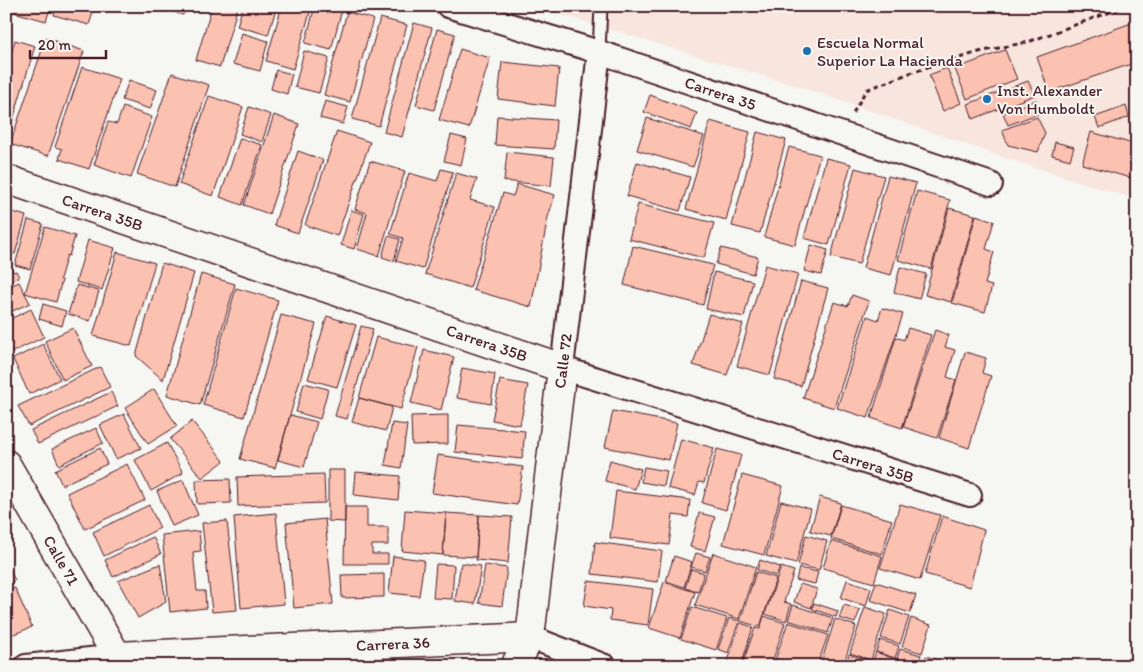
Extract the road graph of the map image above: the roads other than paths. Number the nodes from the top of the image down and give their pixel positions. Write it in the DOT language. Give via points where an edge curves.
graph roads {
  1 [pos="448,6"];
  2 [pos="601,6"];
  3 [pos="598,52"];
  4 [pos="6,179"];
  5 [pos="991,184"];
  6 [pos="562,368"];
  7 [pos="6,464"];
  8 [pos="970,496"];
  9 [pos="530,637"];
  10 [pos="117,656"];
  11 [pos="26,666"];
  12 [pos="515,666"];
  13 [pos="605,666"];
  1 -- 3 [label="street, Carrera 35"];
  2 -- 3 [label="lane"];
  3 -- 5 [label="street, Carrera 35"];
  3 -- 6 [label="street, Calle 72"];
  4 -- 6 [label="main road, Carrera 35B"];
  6 -- 8 [label="street, Carrera 35B"];
  6 -- 9 [label="main road, Calle 72"];
  7 -- 10 [label="main road, Calle 71"];
  9 -- 10 [label="main road, Carrera 36"];
  9 -- 12 [label="main road, Calle 72"];
  9 -- 13 [label="street, Carrera 36"];
  10 -- 11 [label="street, Carrera 36"];
}
